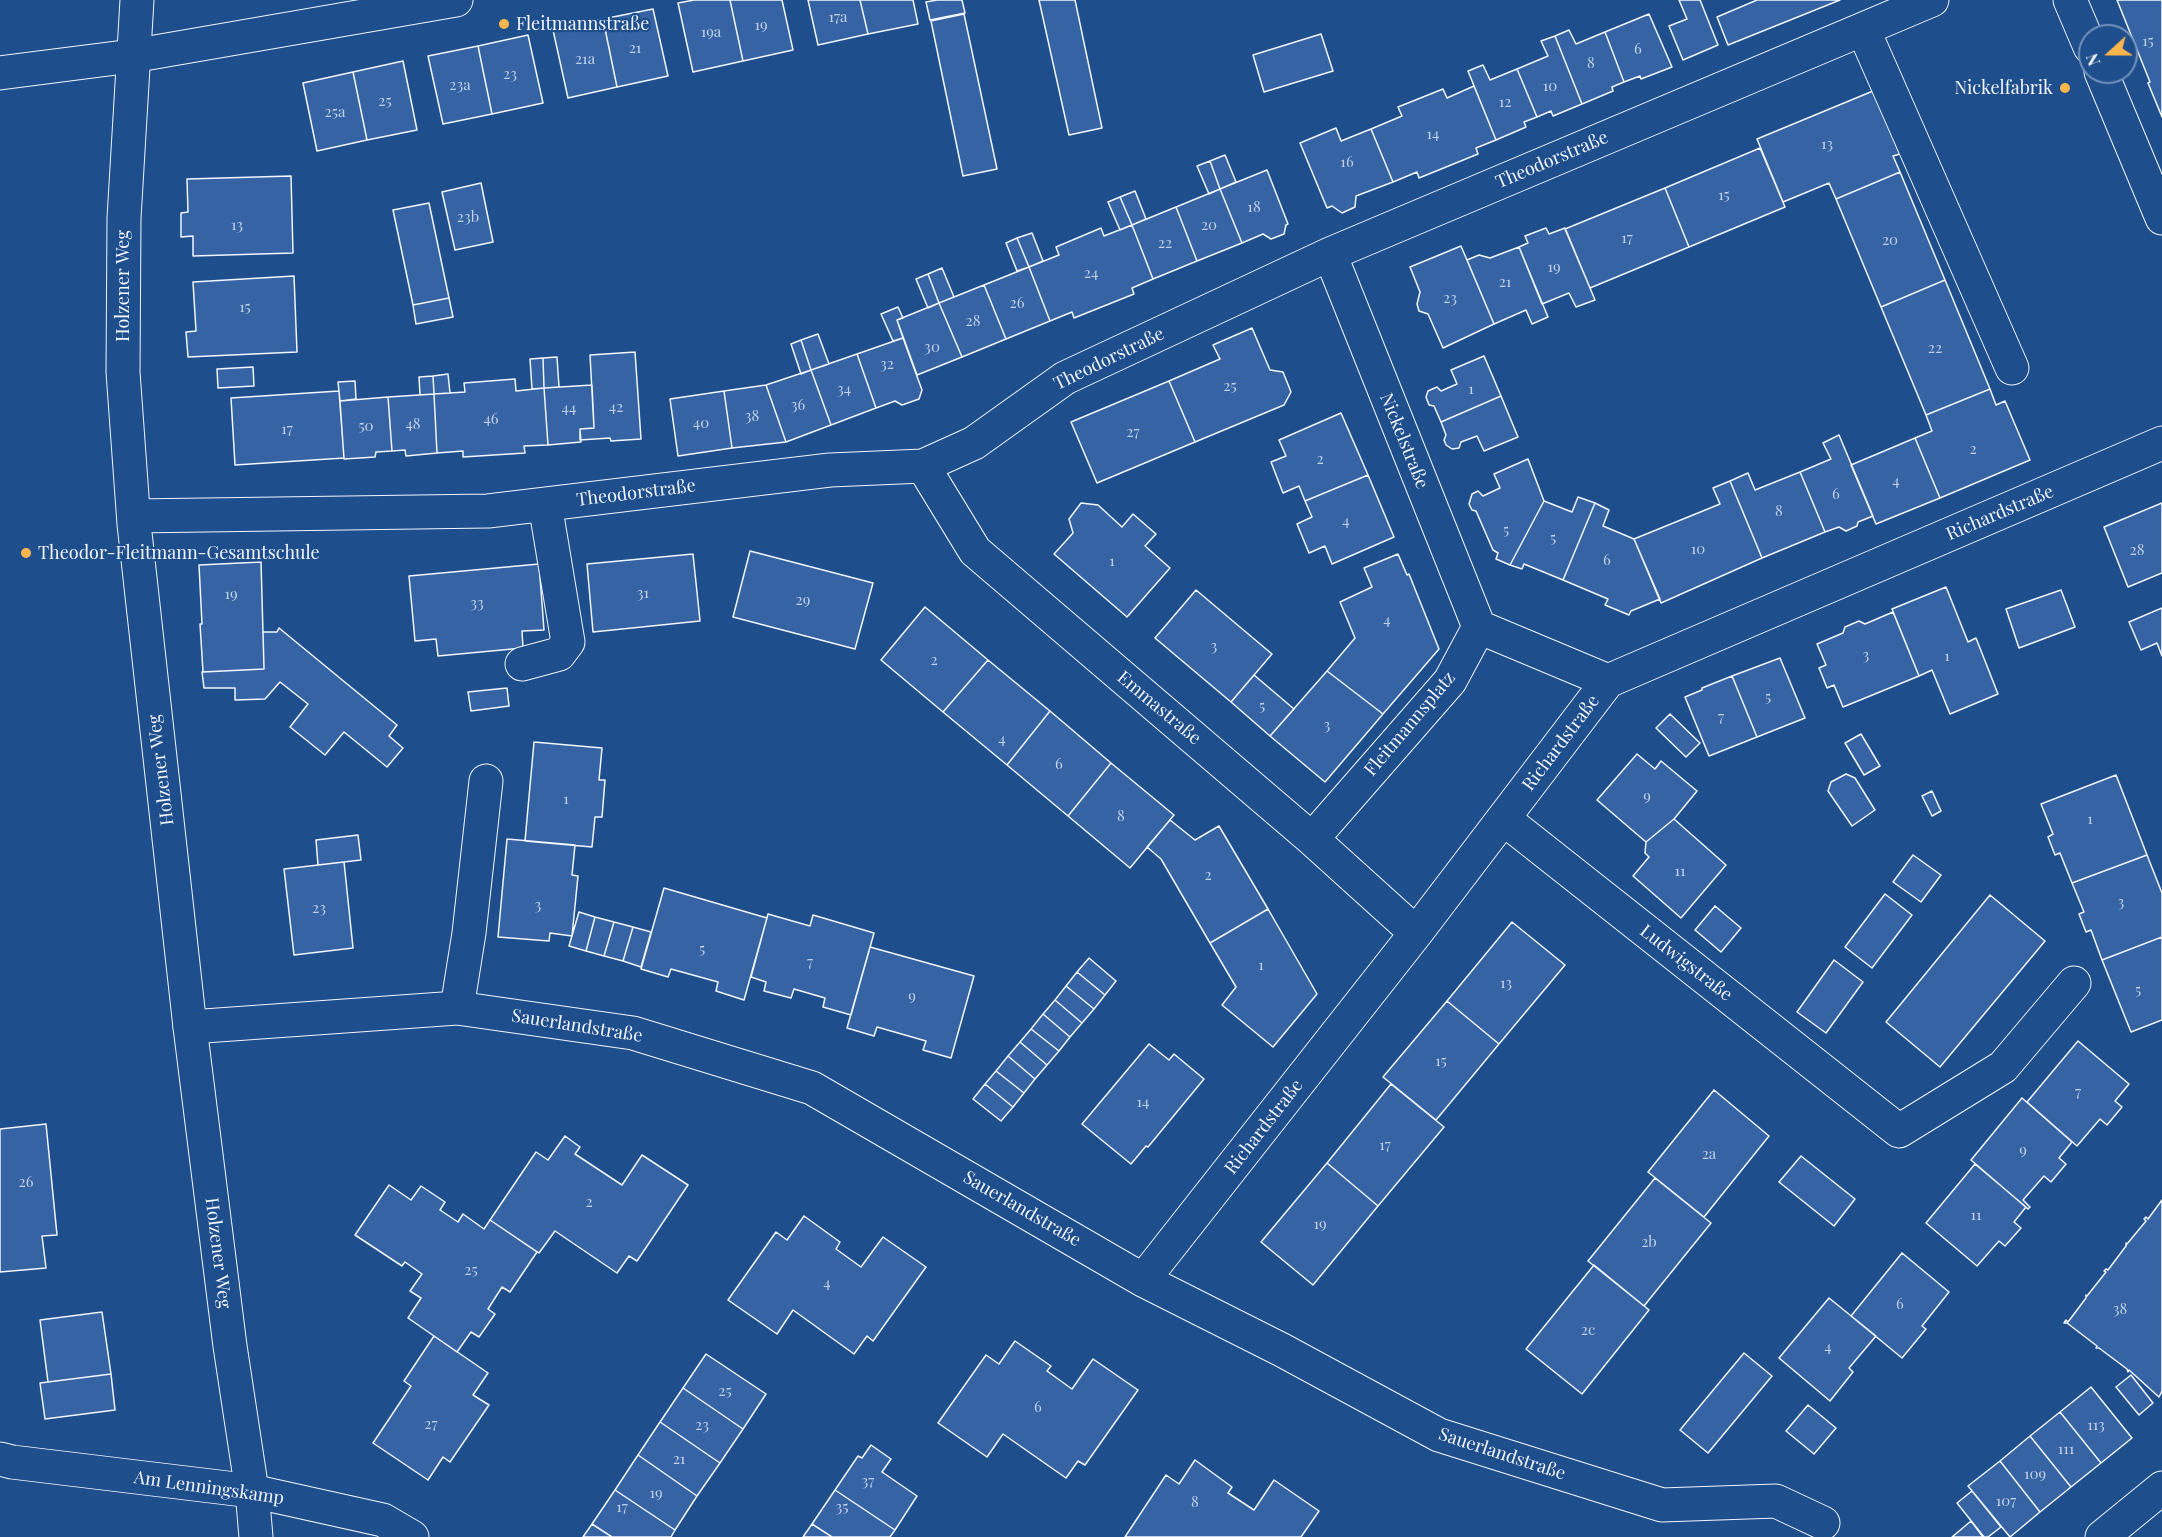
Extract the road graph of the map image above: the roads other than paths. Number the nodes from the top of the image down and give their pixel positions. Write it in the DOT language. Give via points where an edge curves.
graph roads {
  1 [pos="137,0"];
  2 [pos="456,0"];
  3 [pos="1932,0"];
  4 [pos="2070,0"];
  5 [pos="2080,24"];
  6 [pos="1863,29"];
  7 [pos="132,56"];
  8 [pos="0,73"];
  9 [pos="2106,84"];
  10 [pos="2162,218"];
  11 [pos="1330,254"];
  12 [pos="2012,368"];
  13 [pos="2162,443"];
  14 [pos="923,466"];
  15 [pos="545,504"];
  16 [pos="134,516"];
  17 [pos="1479,627"];
  18 [pos="522,664"];
  19 [pos="1608,681"];
  20 [pos="486,781"];
  21 [pos="1504,819"];
  22 [pos="1312,839"];
  23 [pos="1416,933"];
  24 [pos="2074,983"];
  25 [pos="457,1008"];
  26 [pos="190,1027"];
  27 [pos="1143,1280"];
  28 [pos="0,1459"];
  29 [pos="2162,1488"];
  30 [pos="252,1491"];
  31 [pos="1823,1523"];
  32 [pos="256,1537"];
  33 [pos="412,1537"];
  34 [pos="2102,1537"];
  1 -- 7 [label="street, Holzener Weg"];
  2 -- 7 [label="street"];
  3 -- 6 [label="street, Theodorstraße"];
  4 -- 5 [label="street"];
  6 -- 11 [label="street, Theodorstraße"];
  6 -- 12 [label="street"];
  7 -- 8 [label="street"];
  7 -- 16 [label="street, Holzener Weg" via="124,218 123,372"];
  9 -- 10 [label="street"];
  11 -- 14 [label="street, Theodorstraße" via="1065,378 974,443"];
  11 -- 17 [label="street, Nickelstraße"];
  13 -- 19 [label="street, Richardstraße"];
  14 -- 15 [label="street, Theodorstraße" via="830,470"];
  14 -- 22 [label="street, Emmastraße" via="975,551"];
  15 -- 16 [label="street, Theodorstraße" via="488,511"];
  15 -- 18 [label="street" via="568,642 559,654"];
  16 -- 26 [label="street, Holzener Weg"];
  17 -- 19 [label="street"];
  17 -- 22 [label="street, Fleitmannsplatz" via="1450,681"];
  19 -- 21 [label="street, Richardstraße"];
  20 -- 25 [label="street"];
  21 -- 23 [label="street, Richardstraße"];
  21 -- 24 [label="street, Ludwigstraße" via="1899,1131 2003,1067"];
  22 -- 23 [label="street, Emmastraße"];
  23 -- 27 [label="street, Richardstraße"];
  25 -- 26 [label="street, Sauerlandstraße"];
  25 -- 27 [label="street, Sauerlandstraße" via="633,1032 812,1089"];
  26 -- 30 [label="street, Holzener Weg"];
  27 -- 31 [label="street, Sauerlandstraße" via="1439,1435 1662,1505 1776,1501"];
  28 -- 30 [label="street, Am Lenningskamp"];
  29 -- 34 [label="street"];
  30 -- 32 [label="street, Holzener Weg"];
  30 -- 33 [label="street, Am Lenningskamp" via="383,1520"];
}
